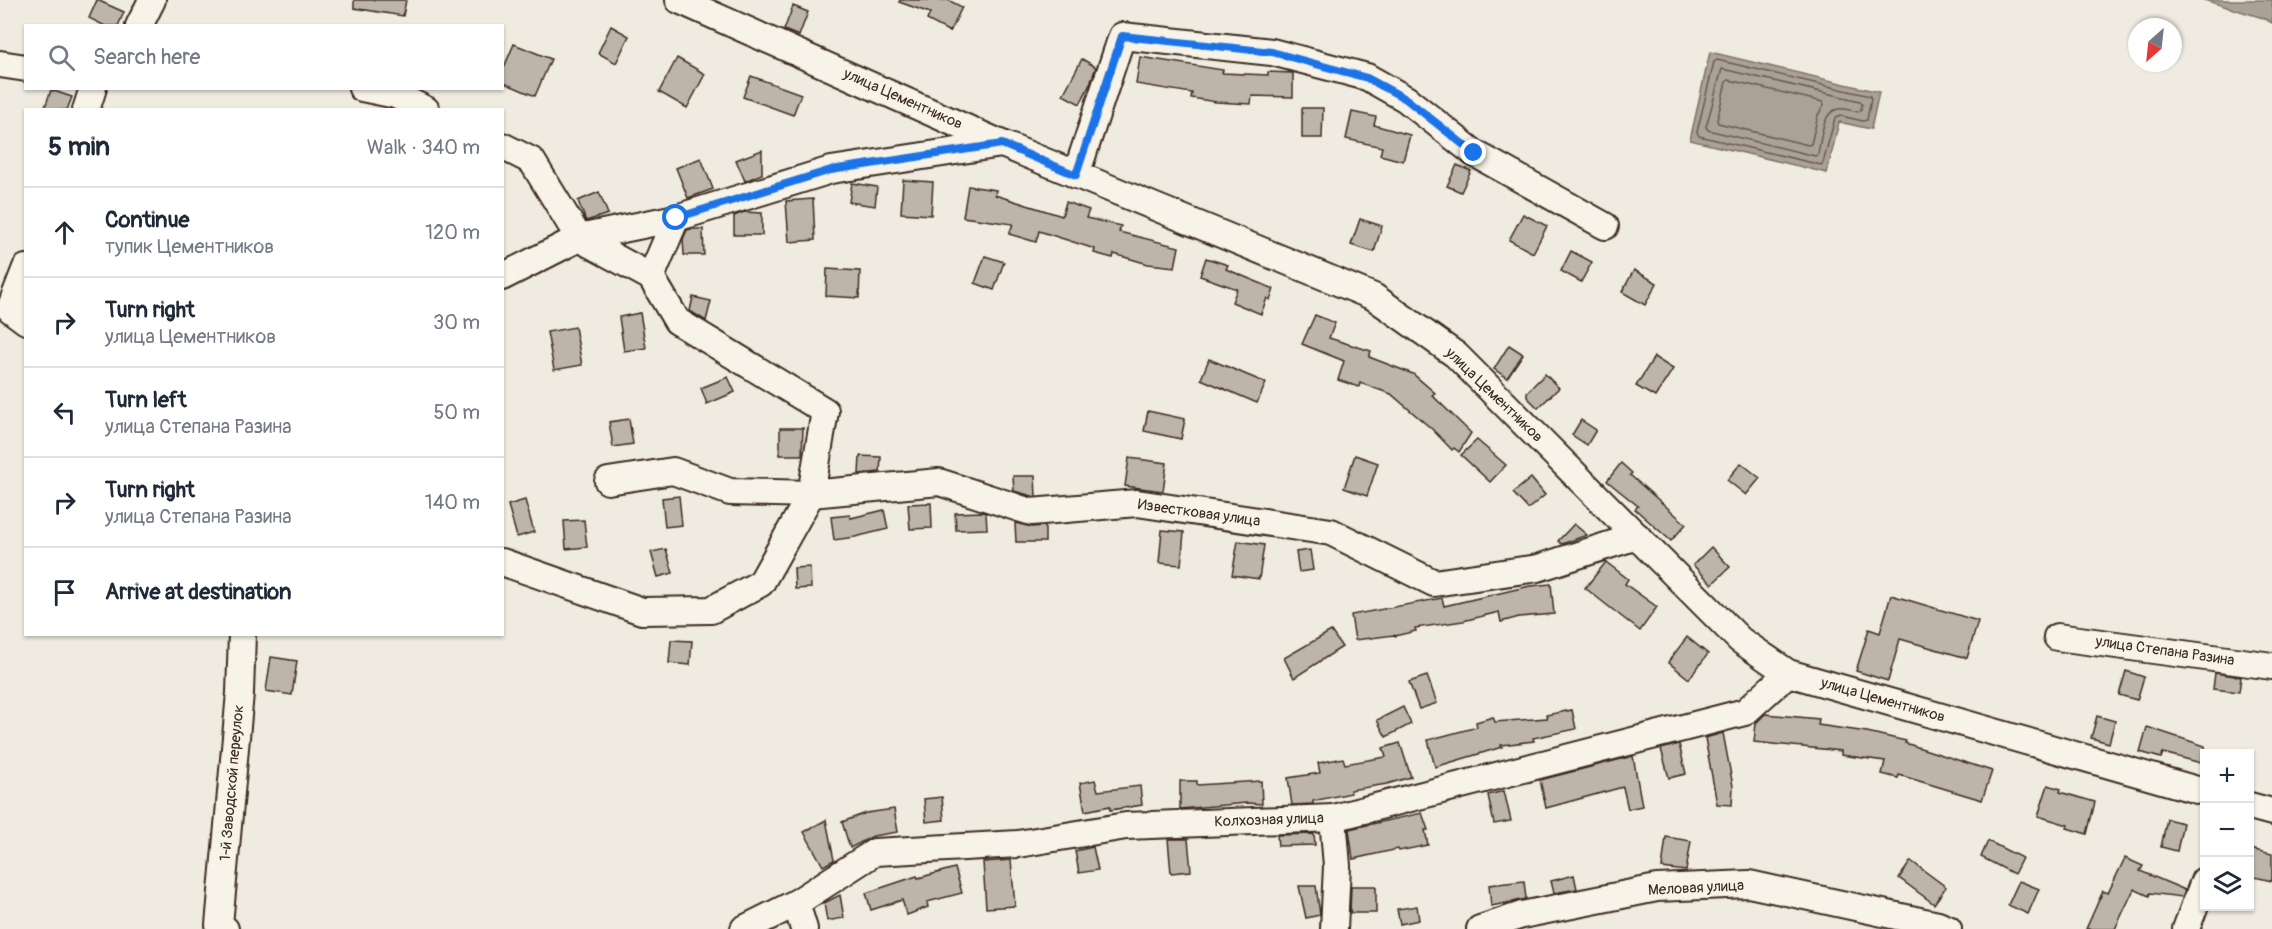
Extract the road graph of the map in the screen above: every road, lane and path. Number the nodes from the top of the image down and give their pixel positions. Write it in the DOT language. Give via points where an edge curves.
graph roads {
  1 [pos="152,0"];
  2 [pos="679,0"];
  3 [pos="140,24"];
  4 [pos="0,64"];
  5 [pos="24,68"];
  6 [pos="92,90"];
  7 [pos="372,90"];
  8 [pos="87,108"];
  9 [pos="422,108"];
  10 [pos="1002,144"];
  11 [pos="504,147"];
  12 [pos="1076,175"];
  13 [pos="676,218"];
  14 [pos="1605,226"];
  15 [pos="579,238"];
  16 [pos="24,275"];
  17 [pos="504,276"];
  18 [pos="651,276"];
  19 [pos="12,317"];
  20 [pos="608,481"];
  21 [pos="811,494"];
  22 [pos="1636,536"];
  23 [pos="504,563"];
  24 [pos="243,636"];
  25 [pos="2057,637"];
  26 [pos="2272,666"];
  27 [pos="1788,673"];
  28 [pos="2200,791"];
  29 [pos="2254,807"];
  30 [pos="2272,812"];
  31 [pos="1333,818"];
  32 [pos="2200,894"];
  33 [pos="796,903"];
  34 [pos="1863,920"];
  35 [pos="225,929"];
  36 [pos="744,929"];
  37 [pos="804,929"];
  38 [pos="1334,929"];
  39 [pos="1480,929"];
  40 [pos="1948,929"];
  41 [pos="2186,929"];
  1 -- 3 [label="street"];
  2 -- 10 [label="street, улица Цементников"];
  4 -- 5 [label="street"];
  6 -- 8 [label="street"];
  7 -- 9 [label="street" via="396,95"];
  10 -- 12 [label="street, улица Цементников"];
  10 -- 13 [label="street" via="831,170"];
  11 -- 15 [label="street" via="532,160"];
  12 -- 14 [label="street" via="1122,36 1196,43 1272,52 1367,78 1406,99 1474,153"];
  12 -- 22 [label="street, улица Цементников" via="1374,297 1456,355"];
  13 -- 15 [label="street"];
  13 -- 18 [label="street"];
  15 -- 17 [label="street"];
  15 -- 18 [label="street"];
  16 -- 19 [label="street"];
  18 -- 21 [label="street" via="677,321 825,411"];
  20 -- 21 [label="street, Известковая улица" via="673,471 730,492"];
  21 -- 22 [label="street, Известковая улица" via="939,482 1031,512 1137,503 1331,532 1434,583 1538,568"];
  21 -- 23 [label="street" via="761,583 711,610 642,611"];
  22 -- 27 [label="street, улица Цементников" via="1740,640"];
  24 -- 35 [label="street, 1-й Заводской переулок" via="219,925"];
  25 -- 26 [label="street, улица Степана Разина"];
  27 -- 28 [label="street, улица Цементников"];
  27 -- 31 [label="street, Колхозная улица" via="1745,712"];
  29 -- 30 [label="street"];
  31 -- 33 [label="street, Колхозная улица" via="1126,826 1018,844 875,852"];
  31 -- 38 [label="street" via="1337,866"];
  32 -- 41 [label="street"];
  33 -- 36 [label="street, Колхозная улица"];
  33 -- 37 [label="street"];
  34 -- 39 [label="street, Меловая улица" via="1749,884 1657,888 1522,915"];
  34 -- 40 [label="street, Меловая улица"];
}
